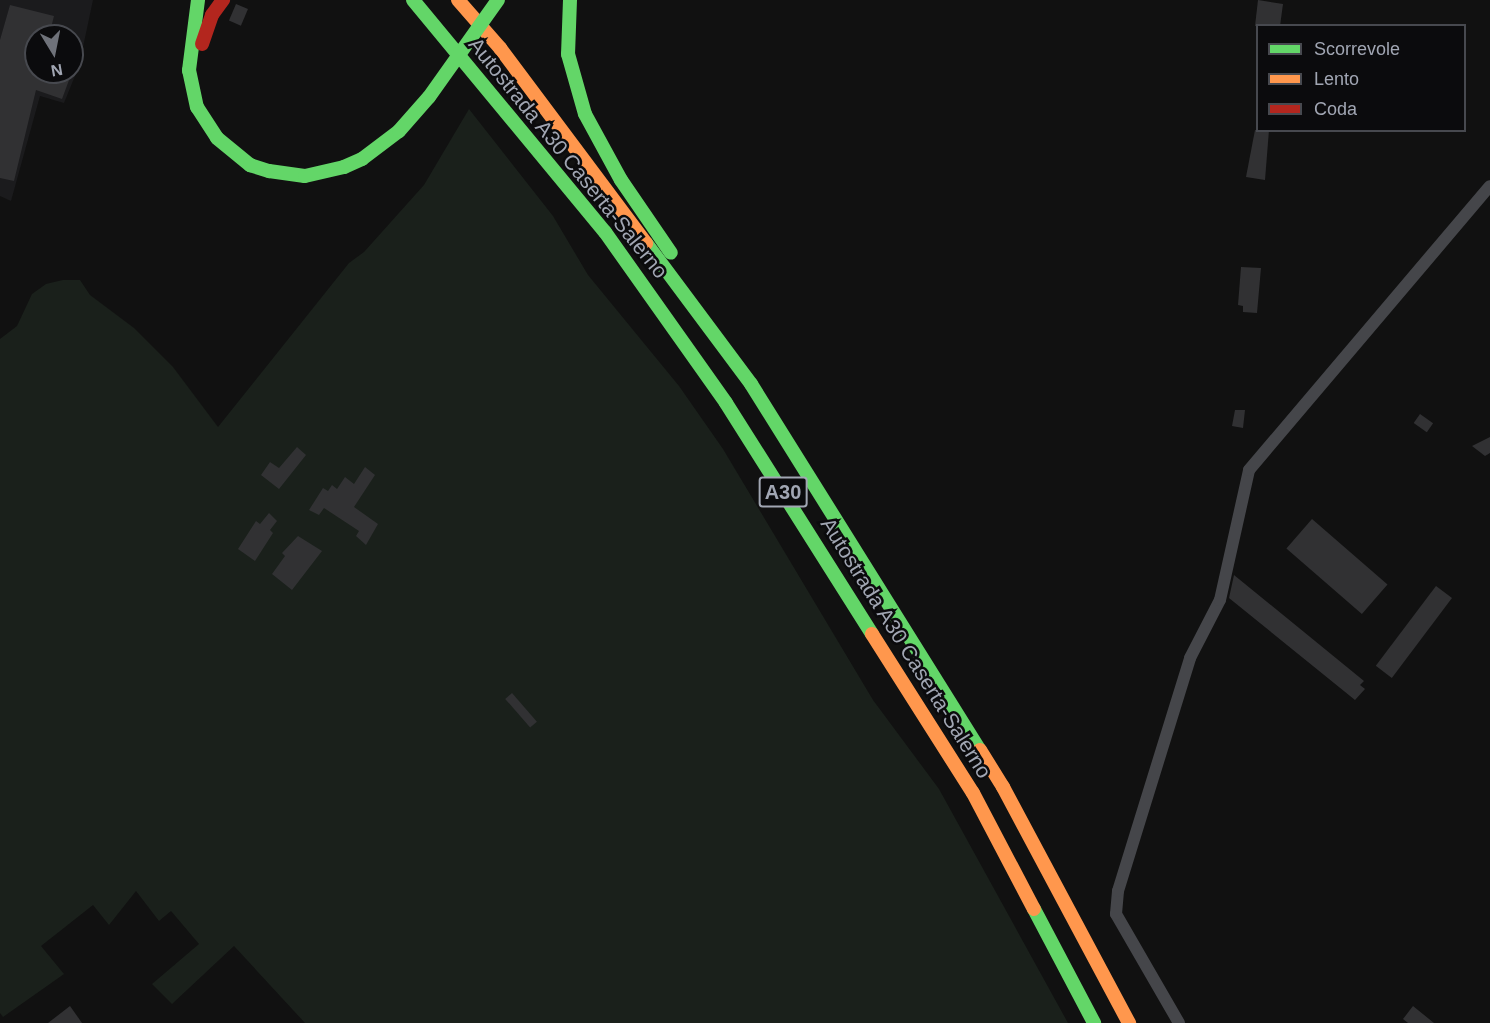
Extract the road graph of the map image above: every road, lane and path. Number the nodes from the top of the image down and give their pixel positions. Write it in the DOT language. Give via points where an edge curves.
graph roads {
  1 [pos="198,0"];
  2 [pos="223,0"];
  3 [pos="396,0"];
  4 [pos="413,0"];
  5 [pos="458,0"];
  6 [pos="484,0"];
  7 [pos="498,0"];
  8 [pos="570,0"];
  9 [pos="425,92"];
  10 [pos="1490,186"];
  11 [pos="605,232"];
  12 [pos="715,336"];
  13 [pos="1094,1023"];
  14 [pos="1129,1023"];
  15 [pos="1179,1023"];
  1 -- 9 [label="highway" via="189,70 197,107 217,138 250,165 305,176 345,167 399,131"];
  2 -- 9 [label="highway" via="205,31 200,69 203,87 218,122 256,154 305,164 340,156 374,136"];
  3 -- 11 [label="highway" via="433,37 552,179"];
  4 -- 11 [label="highway, Autostrada A30 Caserta-Salerno / A30"];
  5 -- 12 [label="highway, Autostrada A30 Caserta-Salerno / A30" via="500,48"];
  6 -- 9 [label="highway"];
  7 -- 9 [label="highway, bridge"];
  8 -- 12 [label="highway" via="568,54 585,114 621,180 690,284"];
  10 -- 15 [label="street" via="1249,470 1220,600 1190,658 1118,891 1116,914"];
  11 -- 13 [label="highway, Autostrada A30 Caserta-Salerno / A30" via="726,403 973,793"];
  12 -- 14 [label="highway, Autostrada A30 Caserta-Salerno / A30" via="751,384 1003,787"];
}
